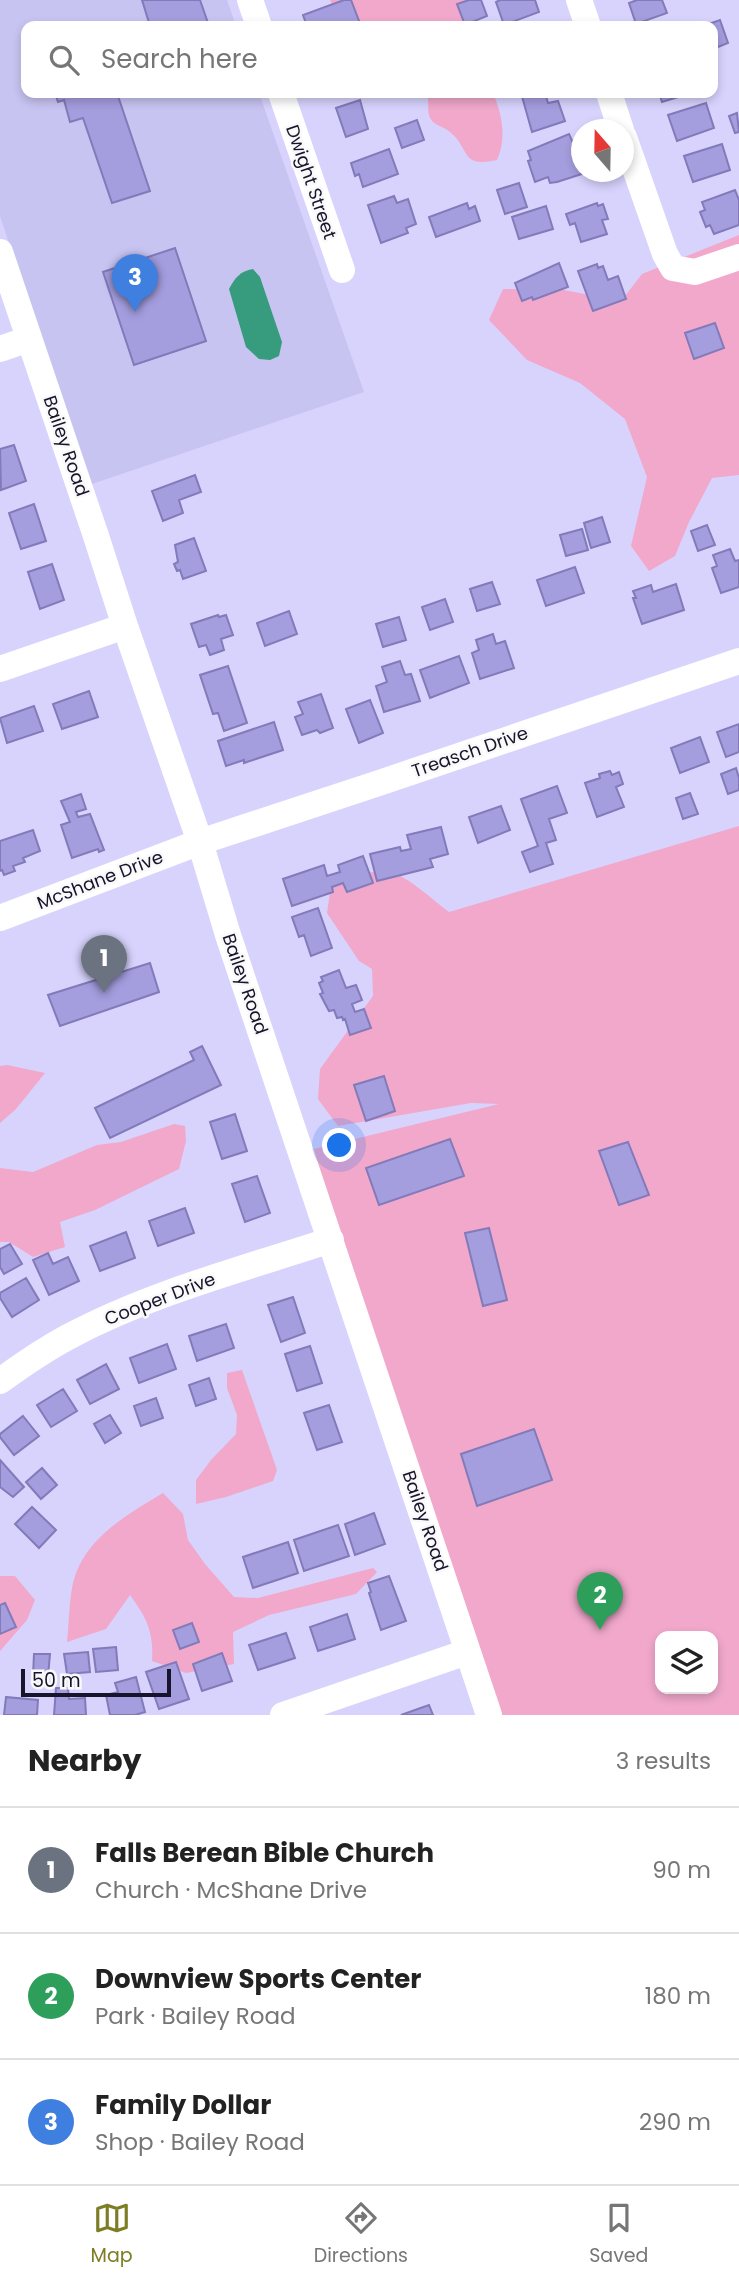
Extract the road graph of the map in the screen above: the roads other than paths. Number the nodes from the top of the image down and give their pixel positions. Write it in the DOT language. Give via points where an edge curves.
graph roads {
  1 [pos="250,0"];
  2 [pos="579,0"];
  3 [pos="257,21"];
  4 [pos="586,21"];
  5 [pos="283,98"];
  6 [pos="611,98"];
  7 [pos="617,119"];
  8 [pos="634,166"];
  9 [pos="0,252"];
  10 [pos="739,257"];
  11 [pos="342,270"];
  12 [pos="29,339"];
  13 [pos="0,349"];
  14 [pos="125,626"];
  15 [pos="739,661"];
  16 [pos="0,668"];
  17 [pos="200,842"];
  18 [pos="0,918"];
  19 [pos="331,1240"];
  20 [pos="0,1381"];
  21 [pos="467,1652"];
  22 [pos="283,1715"];
  23 [pos="489,1715"];
  1 -- 3 [label="street"];
  2 -- 4 [label="street"];
  5 -- 11 [label="street, Dwight Street"];
  6 -- 7 [label="street"];
  8 -- 10 [label="street" via="673,268 695,272"];
  9 -- 12 [label="street, Bailey Road"];
  12 -- 13 [label="street"];
  12 -- 14 [label="street, Bailey Road"];
  14 -- 16 [label="street"];
  14 -- 17 [label="street, Bailey Road"];
  15 -- 17 [label="street, Treasch Drive"];
  17 -- 18 [label="street, McShane Drive"];
  17 -- 19 [label="street, Bailey Road"];
  19 -- 20 [label="street, Cooper Drive" via="157,1298 71,1335"];
  19 -- 21 [label="street, Bailey Road"];
  21 -- 22 [label="street"];
  21 -- 23 [label="street, Bailey Road"];
}
